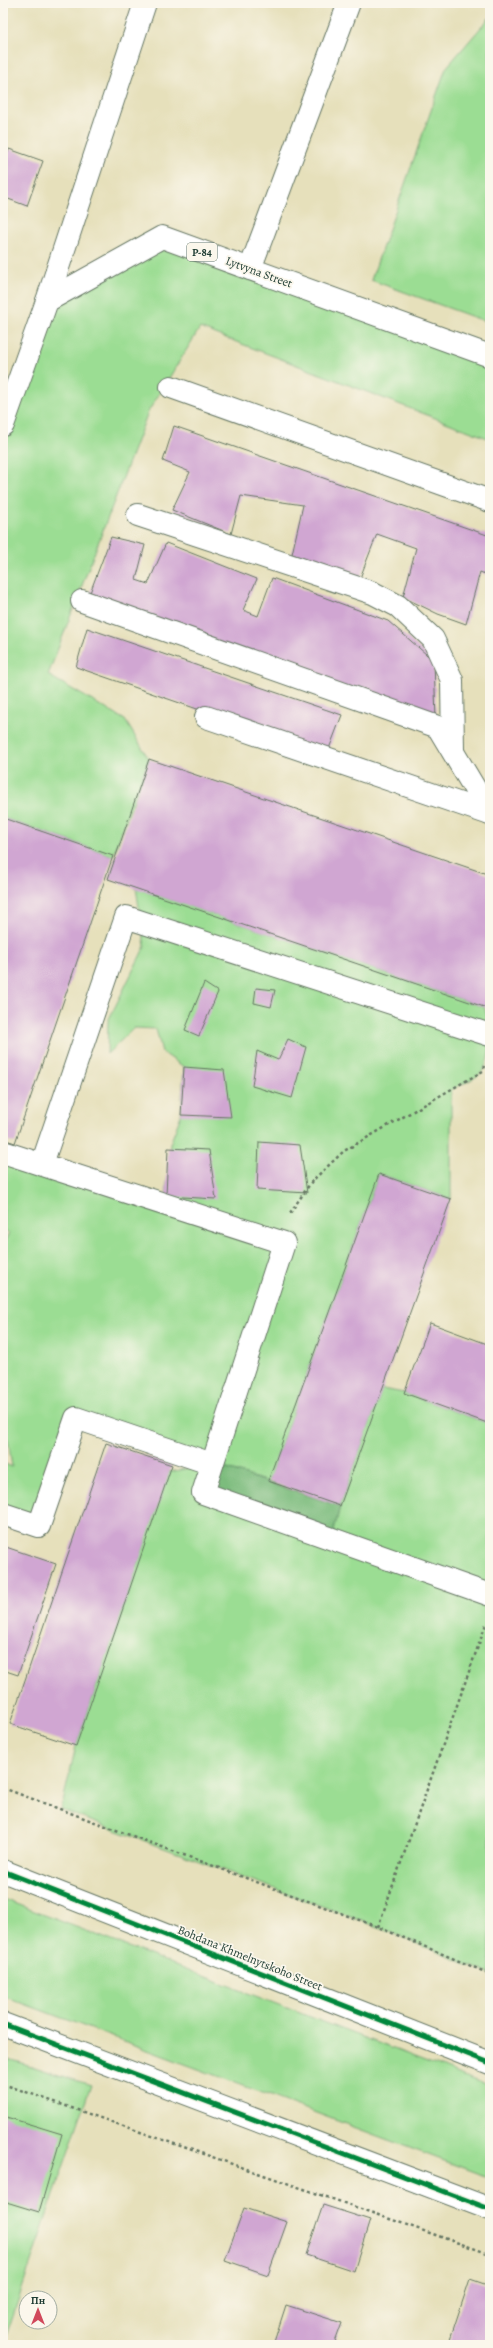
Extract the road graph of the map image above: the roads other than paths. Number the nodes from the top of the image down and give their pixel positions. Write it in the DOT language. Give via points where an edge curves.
graph roads {
  1 [pos="145,3"];
  2 [pos="349,3"];
  3 [pos="250,269"];
  4 [pos="47,301"];
  5 [pos="490,356"];
  6 [pos="171,387"];
  7 [pos="3,425"];
  8 [pos="490,501"];
  9 [pos="138,514"];
  10 [pos="82,601"];
  11 [pos="206,717"];
  12 [pos="453,753"];
  13 [pos="490,1035"];
  14 [pos="3,1152"];
  15 [pos="42,1164"];
  16 [pos="212,1464"];
  17 [pos="3,1514"];
  18 [pos="490,1595"];
  19 [pos="3,1871"];
  20 [pos="3,2024"];
  21 [pos="490,2063"];
  22 [pos="490,2209"];
  1 -- 4 [label="street"];
  2 -- 3 [label="street"];
  3 -- 4 [label="street, Lytvyna Street / Р-84" via="162,237"];
  3 -- 5 [label="street, Lytvyna Street / Р-84"];
  4 -- 7 [label="street"];
  6 -- 8 [label="street"];
  9 -- 12 [label="street" via="373,593 398,606 433,639 452,680"];
  10 -- 12 [label="street" via="438,727"];
  11 -- 12 [label="street" via="490,814"];
  13 -- 15 [label="street" via="126,917"];
  14 -- 15 [label="street"];
  15 -- 16 [label="street" via="166,1207 284,1243"];
  16 -- 17 [label="street" via="76,1418 39,1526"];
  16 -- 18 [label="street" via="203,1493"];
  19 -- 21 [label="street, Bohdana Khmelnytskoho Street"];
  20 -- 22 [label="street"];
}
